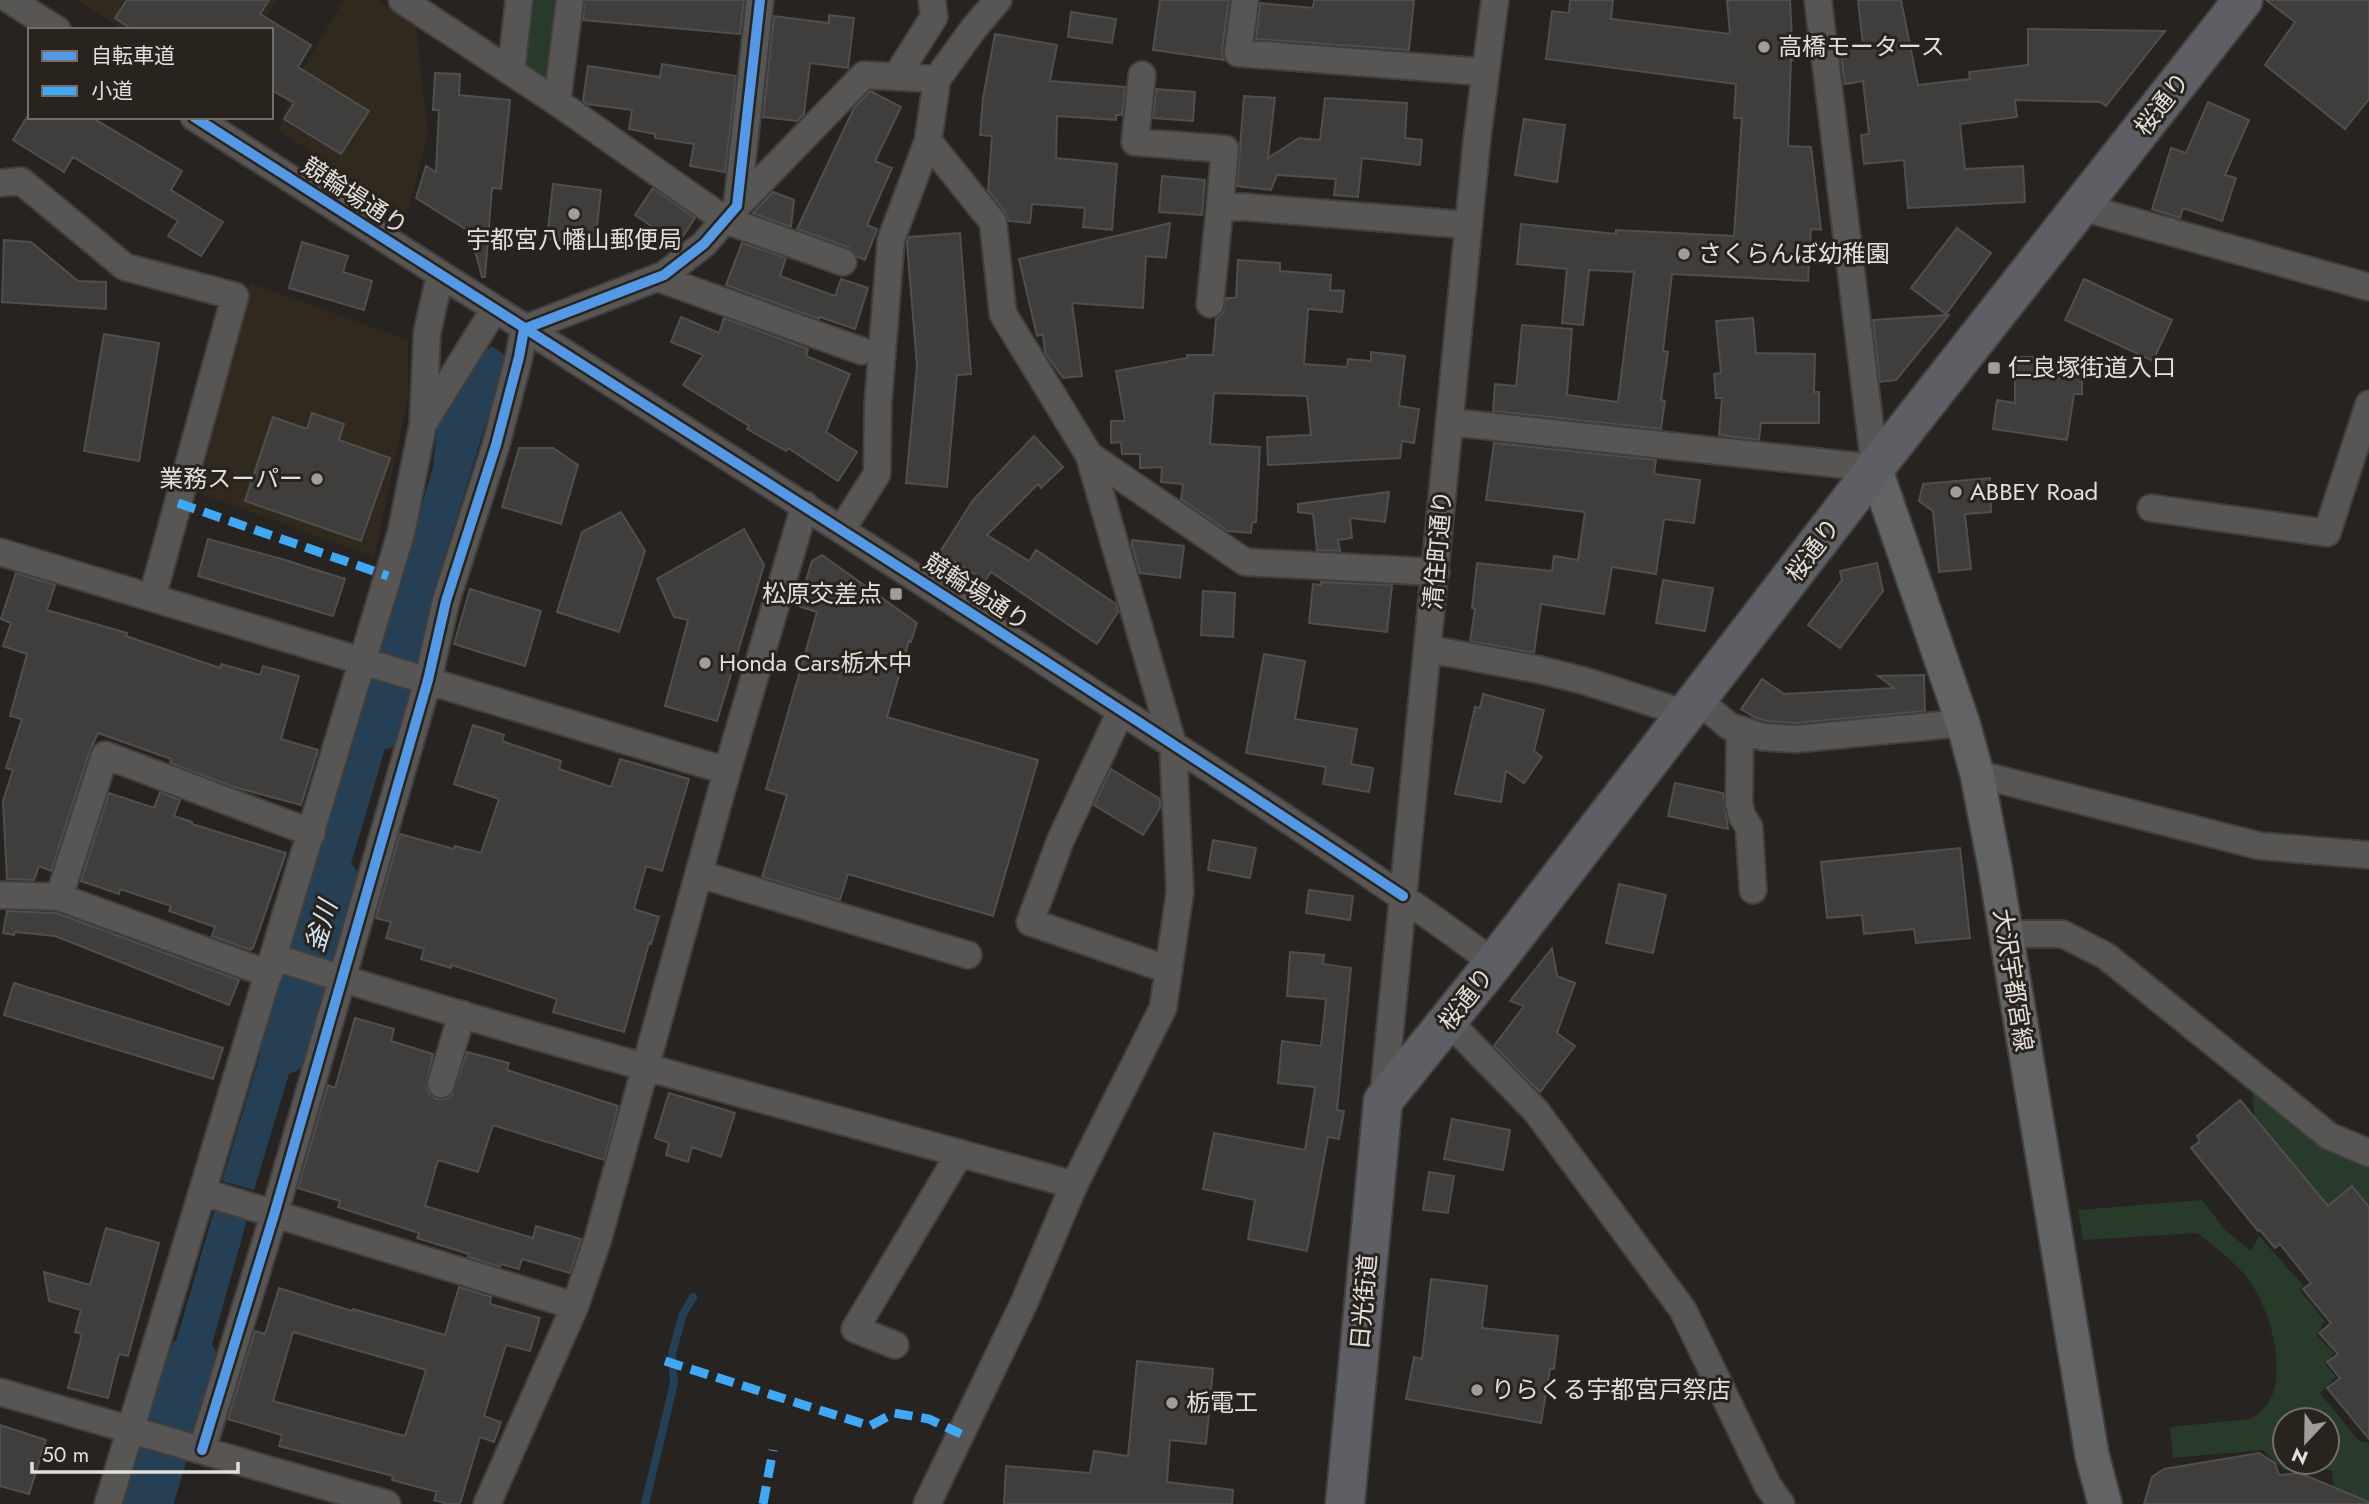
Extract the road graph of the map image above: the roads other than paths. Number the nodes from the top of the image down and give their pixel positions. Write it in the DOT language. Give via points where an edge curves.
graph roads {
  1 [pos="10,0"];
  2 [pos="401,0"];
  3 [pos="519,0"];
  4 [pos="570,0"];
  5 [pos="760,0"];
  6 [pos="932,0"];
  7 [pos="998,0"];
  8 [pos="1245,0"];
  9 [pos="1495,0"];
  10 [pos="1818,0"];
  11 [pos="2239,1"];
  12 [pos="54,28"];
  13 [pos="1485,72"];
  14 [pos="515,75"];
  15 [pos="1142,75"];
  16 [pos="896,77"];
  17 [pos="937,79"];
  18 [pos="553,99"];
  19 [pos="197,119"];
  20 [pos="928,141"];
  21 [pos="0,183"];
  22 [pos="1220,205"];
  23 [pos="2081,207"];
  24 [pos="731,213"];
  25 [pos="1469,225"];
  26 [pos="843,262"];
  27 [pos="440,275"];
  28 [pos="658,278"];
  29 [pos="2369,287"];
  30 [pos="1210,304"];
  31 [pos="494,310"];
  32 [pos="524,329"];
  33 [pos="862,351"];
  34 [pos="2369,404"];
  35 [pos="1450,422"];
  36 [pos="423,424"];
  37 [pos="1089,455"];
  38 [pos="1875,468"];
  39 [pos="805,505"];
  40 [pos="2151,508"];
  41 [pos="842,529"];
  42 [pos="0,552"];
  43 [pos="1436,572"];
  44 [pos="152,598"];
  45 [pos="1429,649"];
  46 [pos="369,662"];
  47 [pos="422,678"];
  48 [pos="1692,707"];
  49 [pos="1121,711"];
  50 [pos="1963,723"];
  51 [pos="1740,732"];
  52 [pos="1173,745"];
  53 [pos="727,771"];
  54 [pos="1977,774"];
  55 [pos="312,833"];
  56 [pos="2369,855"];
  57 [pos="699,874"];
  58 [pos="1753,890"];
  59 [pos="0,894"];
  60 [pos="1403,896"];
  61 [pos="59,897"];
  62 [pos="2006,934"];
  63 [pos="968,956"];
  64 [pos="1494,963"];
  65 [pos="271,965"];
  66 [pos="1168,970"];
  67 [pos="342,979"];
  68 [pos="462,1014"];
  69 [pos="1448,1021"];
  70 [pos="645,1067"];
  71 [pos="441,1084"];
  72 [pos="1384,1101"];
  73 [pos="960,1153"];
  74 [pos="2369,1153"];
  75 [pos="1074,1185"];
  76 [pos="203,1192"];
  77 [pos="274,1215"];
  78 [pos="575,1306"];
  79 [pos="895,1345"];
  80 [pos="0,1392"];
  81 [pos="140,1431"];
  82 [pos="198,1449"];
  83 [pos="310,1493"];
  84 [pos="108,1504"];
  85 [pos="387,1504"];
  86 [pos="487,1504"];
  87 [pos="927,1504"];
  88 [pos="1345,1504"];
  89 [pos="1782,1504"];
  90 [pos="2105,1504"];
  1 -- 12 [label="street"];
  2 -- 14 [label="street"];
  3 -- 14 [label="street"];
  4 -- 18 [label="street"];
  5 -- 24 [label="street"];
  6 -- 16 [label="street" via="934,17"];
  7 -- 17 [label="street"];
  8 -- 13 [label="street" via="1238,53"];
  9 -- 13 [label="street, 清住町通り"];
  10 -- 38 [label="street"];
  11 -- 23 [label="highway, 桜通り"];
  13 -- 25 [label="street, 清住町通り"];
  14 -- 18 [label="street"];
  15 -- 22 [label="street" via="1135,142 1225,149"];
  16 -- 17 [label="street"];
  16 -- 24 [label="street" via="864,75"];
  17 -- 20 [label="street"];
  18 -- 24 [label="street"];
  19 -- 27 [label="street, 競輪場通り"];
  20 -- 37 [label="street" via="993,222 1003,314"];
  20 -- 41 [label="street" via="891,240 877,474"];
  21 -- 44 [label="street" via="21,181 125,267 235,296"];
  22 -- 25 [label="street"];
  22 -- 30 [label="street"];
  23 -- 29 [label="street"];
  23 -- 38 [label="highway, 桜通り"];
  24 -- 26 [label="street"];
  24 -- 28 [label="street" via="704,244"];
  25 -- 35 [label="street, 清住町通り"];
  27 -- 31 [label="street, 競輪場通り"];
  27 -- 36 [label="street" via="427,333"];
  28 -- 32 [label="street"];
  28 -- 33 [label="street"];
  31 -- 32 [label="street, 競輪場通り"];
  31 -- 36 [label="street"];
  32 -- 39 [label="street, 競輪場通り"];
  32 -- 47 [label="street" via="496,444"];
  34 -- 40 [label="street" via="2328,533"];
  35 -- 38 [label="street"];
  35 -- 43 [label="street, 清住町通り"];
  36 -- 46 [label="street"];
  37 -- 43 [label="street" via="1245,562"];
  37 -- 52 [label="street"];
  38 -- 48 [label="highway, 桜通り"];
  38 -- 50 [label="main road, 大沢宇都宮線"];
  39 -- 41 [label="street, 競輪場通り"];
  39 -- 53 [label="street"];
  41 -- 49 [label="street, 競輪場通り"];
  42 -- 44 [label="street"];
  43 -- 45 [label="street, 清住町通り"];
  44 -- 46 [label="street"];
  45 -- 48 [label="street"];
  45 -- 60 [label="street, 清住町通り"];
  46 -- 47 [label="street"];
  46 -- 55 [label="street"];
  47 -- 53 [label="street"];
  47 -- 67 [label="street"];
  48 -- 51 [label="street"];
  48 -- 64 [label="highway, 桜通り"];
  49 -- 52 [label="street, 競輪場通り"];
  49 -- 66 [label="street" via="1060,839 1030,922"];
  50 -- 51 [label="street" via="1794,739"];
  50 -- 54 [label="main road, 大沢宇都宮線"];
  51 -- 58 [label="street" via="1739,803 1749,827"];
  52 -- 60 [label="street, 競輪場通り"];
  52 -- 66 [label="street" via="1180,892"];
  53 -- 57 [label="street"];
  54 -- 56 [label="street" via="2260,846"];
  54 -- 62 [label="main road, 大沢宇都宮線"];
  55 -- 61 [label="street" via="105,755"];
  55 -- 65 [label="street"];
  57 -- 63 [label="street"];
  57 -- 70 [label="street"];
  59 -- 61 [label="street"];
  60 -- 64 [label="street, 競輪場通り"];
  60 -- 72 [label="street, 清住町通り"];
  61 -- 65 [label="street"];
  62 -- 74 [label="street" via="2063,934 2106,956 2329,1136"];
  62 -- 90 [label="main road, 大沢宇都宮線" via="2092,1455"];
  64 -- 69 [label="highway, 桜通り"];
  65 -- 67 [label="street"];
  65 -- 76 [label="street"];
  66 -- 75 [label="street" via="1163,1008"];
  67 -- 68 [label="street"];
  67 -- 77 [label="street"];
  68 -- 70 [label="street"];
  68 -- 71 [label="street"];
  69 -- 72 [label="highway, 桜通り"];
  69 -- 89 [label="street" via="1536,1111 1683,1310 1768,1486"];
  70 -- 73 [label="street"];
  70 -- 78 [label="street"];
  72 -- 88 [label="highway, 日光街道"];
  73 -- 75 [label="street"];
  73 -- 79 [label="street" via="855,1329"];
  75 -- 87 [label="street" via="1024,1303"];
  76 -- 77 [label="street"];
  76 -- 81 [label="street"];
  77 -- 78 [label="street"];
  77 -- 82 [label="street"];
  78 -- 86 [label="street"];
  80 -- 81 [label="street"];
  81 -- 82 [label="street"];
  81 -- 84 [label="street"];
  82 -- 83 [label="street"];
  83 -- 85 [label="street"];
}
